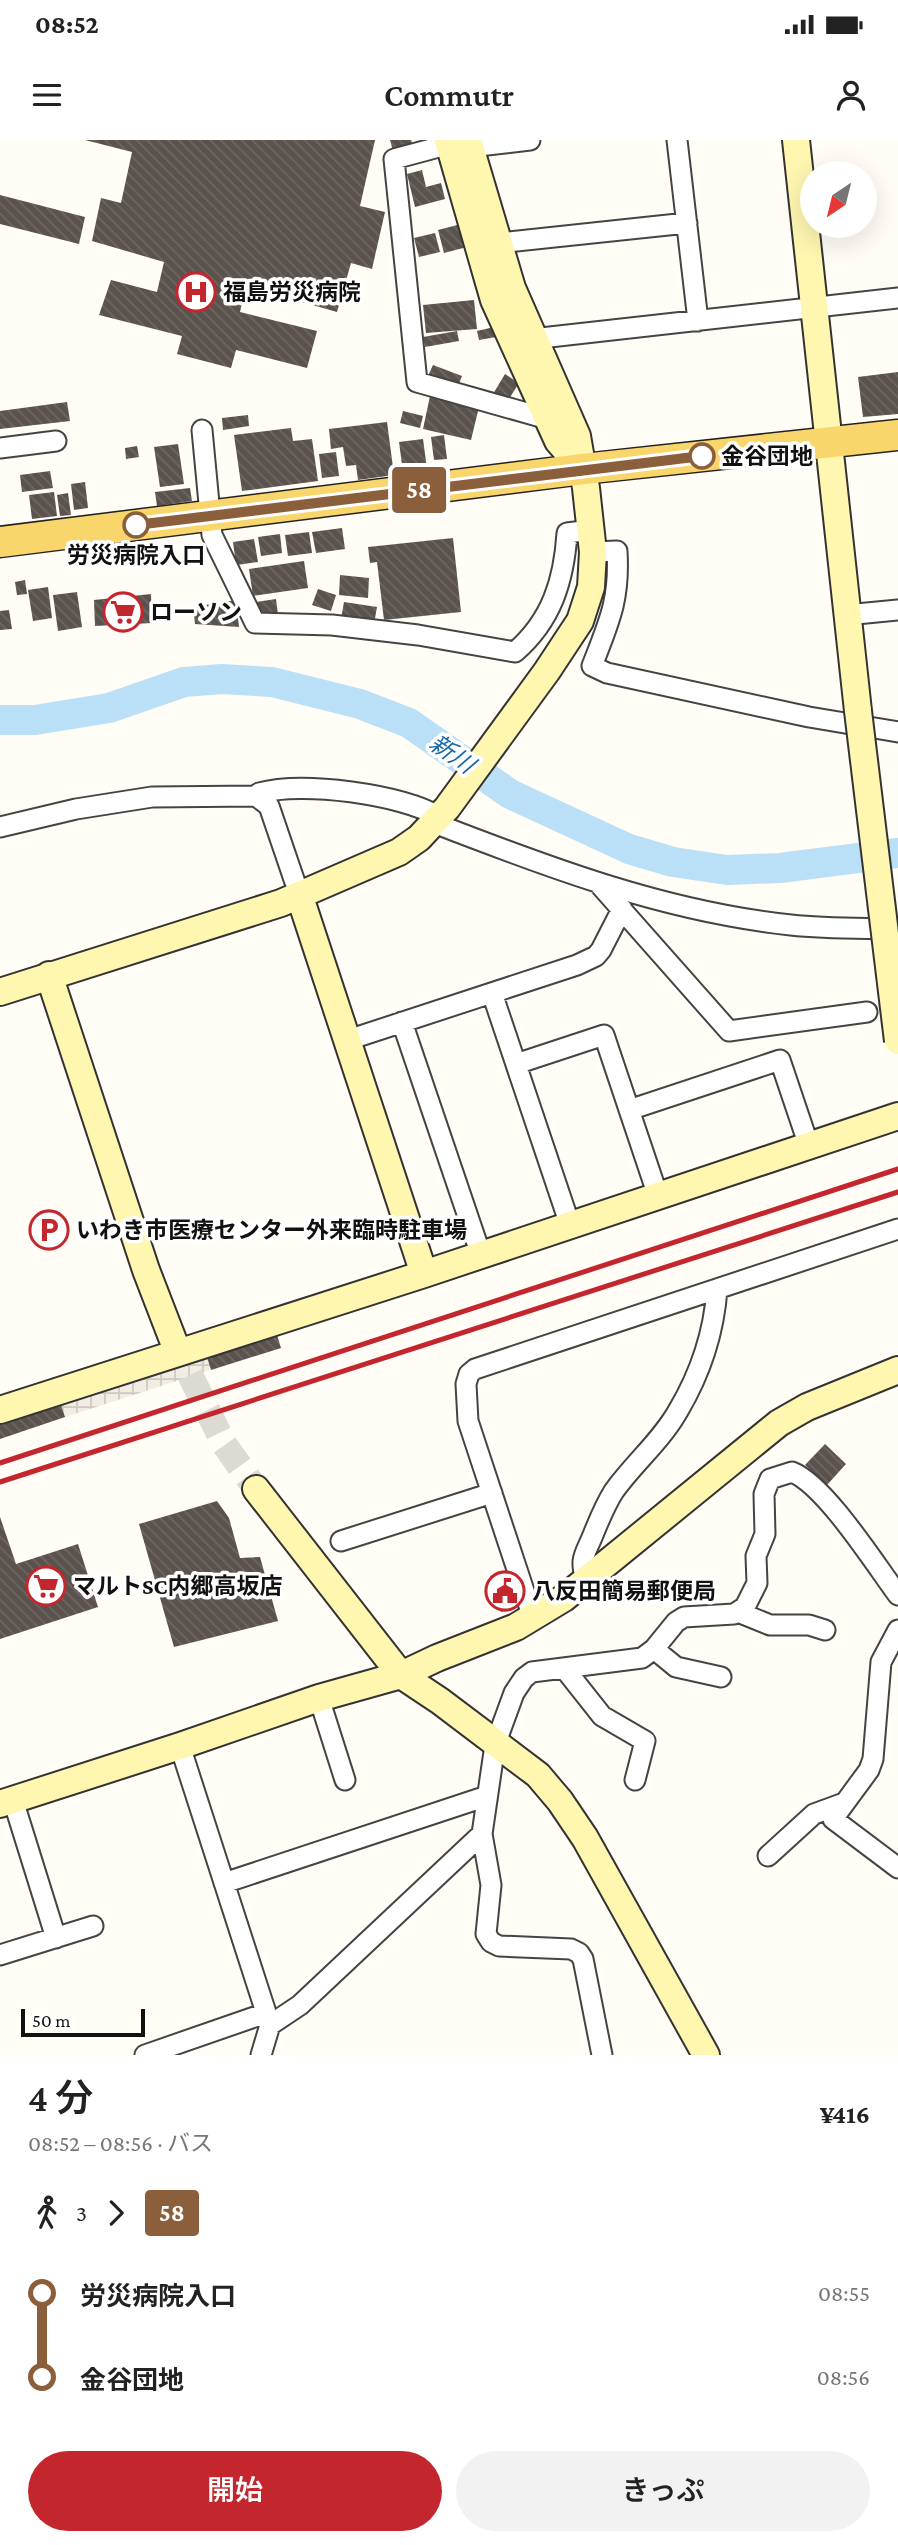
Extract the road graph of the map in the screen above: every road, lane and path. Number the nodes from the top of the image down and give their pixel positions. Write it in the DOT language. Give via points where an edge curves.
graph roads {
  1 [pos="530,140"];
  2 [pos="677,140"];
  3 [pos="796,140"];
  4 [pos="459,143"];
  5 [pos="687,223"];
  6 [pos="499,243"];
  7 [pos="898,298"];
  8 [pos="814,308"];
  9 [pos="698,321"];
  10 [pos="523,340"];
  11 [pos="548,419"];
  12 [pos="202,430"];
  13 [pos="898,435"];
  14 [pos="56,441"];
  15 [pos="827,443"];
  16 [pos="0,447"];
  17 [pos="583,469"];
  18 [pos="209,516"];
  19 [pos="592,541"];
  20 [pos="0,542"];
  21 [pos="898,610"];
  22 [pos="846,615"];
  23 [pos="898,732"];
  24 [pos="256,796"];
  25 [pos="440,816"];
  26 [pos="0,827"];
  27 [pos="598,883"];
  28 [pos="300,897"];
  29 [pos="622,909"];
  30 [pos="898,929"];
  31 [pos="49,975"];
  32 [pos="0,992"];
  33 [pos="492,993"];
  34 [pos="867,1012"];
  35 [pos="402,1022"];
  36 [pos="348,1040"];
  37 [pos="898,1041"];
  38 [pos="516,1065"];
  39 [pos="629,1110"];
  40 [pos="898,1116"];
  41 [pos="809,1146"];
  42 [pos="658,1196"];
  43 [pos="570,1225"];
  44 [pos="898,1229"];
  45 [pos="481,1255"];
  46 [pos="424,1274"];
  47 [pos="717,1289"];
  48 [pos="173,1340"];
  49 [pos="898,1370"];
  50 [pos="0,1410"];
  51 [pos="256,1489"];
  52 [pos="492,1493"];
  53 [pos="341,1541"];
  54 [pos="586,1580"];
  55 [pos="898,1595"];
  56 [pos="738,1612"];
  57 [pos="533,1618"];
  58 [pos="825,1630"];
  59 [pos="898,1630"];
  60 [pos="654,1649"];
  61 [pos="564,1668"];
  62 [pos="401,1675"];
  63 [pos="721,1677"];
  64 [pos="319,1698"];
  65 [pos="495,1745"];
  66 [pos="180,1746"];
  67 [pos="345,1780"];
  68 [pos="635,1780"];
  69 [pos="487,1796"];
  70 [pos="6,1802"];
  71 [pos="844,1803"];
  72 [pos="482,1834"];
  73 [pos="768,1856"];
  74 [pos="898,1868"];
  75 [pos="224,1883"];
  76 [pos="93,1926"];
  77 [pos="56,1938"];
  78 [pos="0,1955"];
  79 [pos="268,2019"];
  80 [pos="259,2054"];
  81 [pos="145,2055"];
  82 [pos="602,2055"];
  83 [pos="706,2055"];
  1 -- 4 [label="street"];
  2 -- 5 [label="street"];
  3 -- 8 [label="street"];
  4 -- 6 [label="street"];
  4 -- 10 [label="street" via="494,300"];
  4 -- 11 [label="street" via="394,159 417,382"];
  5 -- 6 [label="street"];
  5 -- 9 [label="street"];
  6 -- 10 [label="street"];
  7 -- 8 [label="street"];
  8 -- 9 [label="street"];
  8 -- 15 [label="street"];
  9 -- 10 [label="street"];
  10 -- 11 [label="street"];
  10 -- 17 [label="street" via="577,436"];
  11 -- 17 [label="street" via="558,441"];
  12 -- 18 [label="street"];
  13 -- 15 [label="main road"];
  14 -- 16 [label="street"];
  15 -- 17 [label="main road"];
  15 -- 22 [label="street"];
  17 -- 18 [label="main road"];
  17 -- 19 [label="street"];
  18 -- 19 [label="street" via="212,535 255,623 332,625 515,652 530,639 555,599 565,564 567,533"];
  18 -- 20 [label="main road"];
  19 -- 23 [label="street" via="617,551 619,575 617,596 592,666 809,717"];
  19 -- 25 [label="street" via="591,587 580,621"];
  21 -- 22 [label="street"];
  22 -- 37 [label="street, bridge"];
  24 -- 25 [label="street" via="284,788 337,791 415,806"];
  24 -- 26 [label="street" via="152,797 76,808"];
  24 -- 28 [label="street" via="269,806"];
  25 -- 27 [label="street" via="552,869"];
  25 -- 28 [label="street" via="399,852"];
  27 -- 29 [label="street"];
  27 -- 30 [label="street" via="710,912 792,926"];
  28 -- 31 [label="street"];
  28 -- 36 [label="street"];
  29 -- 33 [label="street" via="596,956"];
  29 -- 34 [label="street" via="729,1031"];
  31 -- 32 [label="street"];
  31 -- 48 [label="street"];
  33 -- 35 [label="street"];
  33 -- 38 [label="street"];
  35 -- 36 [label="street"];
  35 -- 45 [label="street"];
  36 -- 46 [label="street"];
  38 -- 39 [label="street" via="604,1035"];
  38 -- 43 [label="street"];
  39 -- 41 [label="street" via="780,1060"];
  39 -- 42 [label="street"];
  40 -- 41 [label="street"];
  41 -- 42 [label="street"];
  42 -- 43 [label="street"];
  43 -- 45 [label="street"];
  44 -- 47 [label="street"];
  45 -- 46 [label="street"];
  46 -- 50 [label="street"];
  47 -- 52 [label="street" via="469,1374 468,1421"];
  47 -- 54 [label="street" via="715,1318 700,1365 669,1426 605,1506 581,1564"];
  49 -- 54 [label="street" via="779,1423"];
  51 -- 62 [label="street"];
  52 -- 53 [label="street"];
  52 -- 57 [label="street"];
  54 -- 57 [label="street"];
  55 -- 56 [label="street" via="831,1504 792,1472 770,1479 766,1485 757,1583"];
  56 -- 58 [label="street" via="770,1625 809,1625"];
  56 -- 60 [label="street" via="684,1617"];
  57 -- 62 [label="street"];
  59 -- 71 [label="street" via="881,1662 873,1759"];
  60 -- 61 [label="street" via="642,1658"];
  60 -- 63 [label="street" via="677,1667"];
  61 -- 65 [label="street" via="532,1672 524,1678"];
  61 -- 68 [label="street" via="602,1716 645,1741"];
  62 -- 64 [label="street"];
  62 -- 65 [label="street"];
  64 -- 66 [label="street"];
  64 -- 67 [label="street"];
  65 -- 69 [label="street"];
  65 -- 83 [label="street" via="538,1775 585,1838"];
  66 -- 70 [label="street"];
  66 -- 75 [label="street"];
  69 -- 72 [label="street"];
  69 -- 75 [label="street"];
  70 -- 77 [label="street"];
  71 -- 73 [label="street" via="814,1814"];
  71 -- 74 [label="street" via="833,1819"];
  72 -- 79 [label="street" via="300,2005"];
  72 -- 82 [label="street" via="491,1885 486,1934 499,1946 579,1952"];
  75 -- 79 [label="street"];
  76 -- 77 [label="street"];
  77 -- 78 [label="street"];
  79 -- 80 [label="street"];
  79 -- 81 [label="street"];
}
